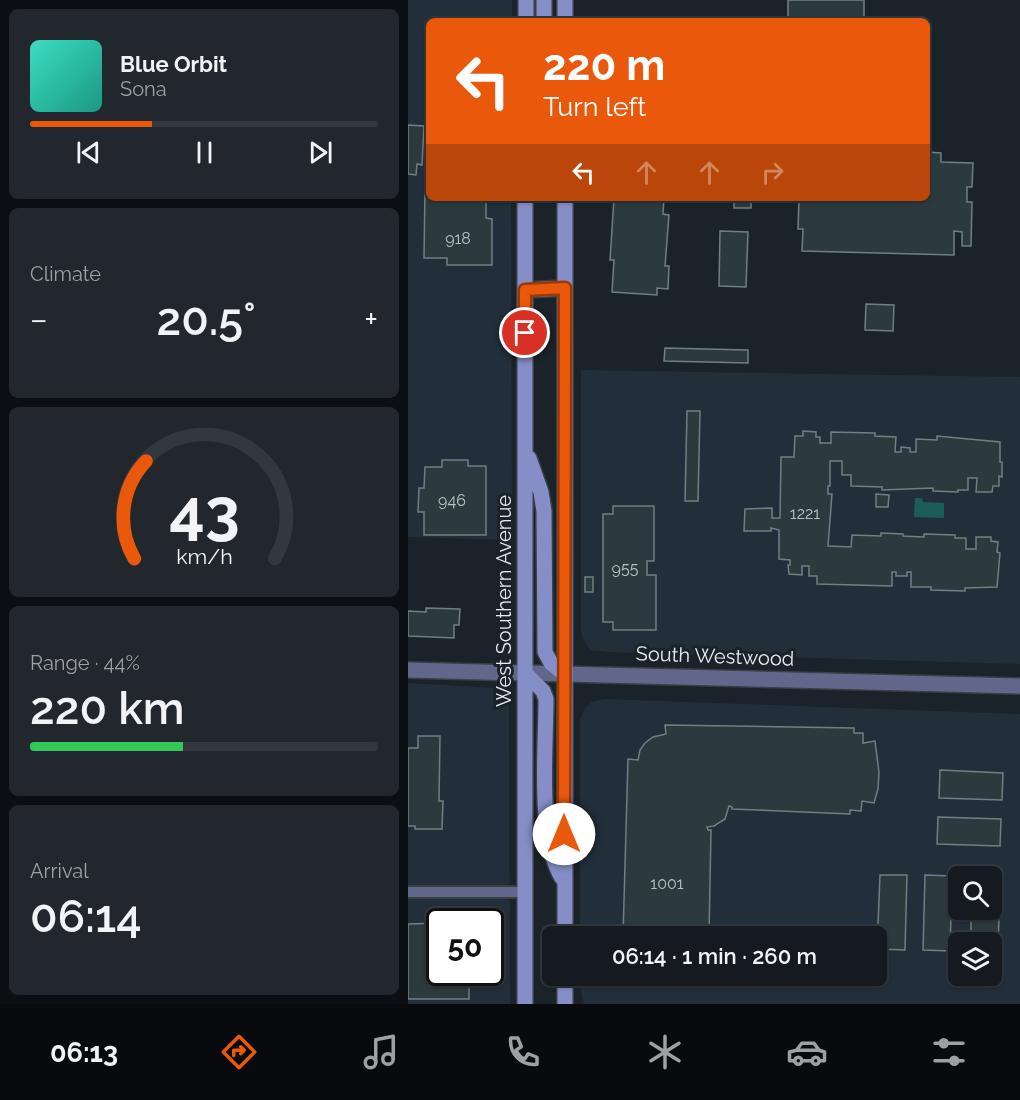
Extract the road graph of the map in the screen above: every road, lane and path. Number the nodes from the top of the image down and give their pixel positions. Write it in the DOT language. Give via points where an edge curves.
graph roads {
  1 [pos="526,0"];
  2 [pos="544,0"];
  3 [pos="565,0"];
  4 [pos="526,18"];
  5 [pos="544,18"];
  6 [pos="565,18"];
  7 [pos="525,201"];
  8 [pos="565,201"];
  9 [pos="565,288"];
  10 [pos="525,290"];
  11 [pos="525,448"];
  12 [pos="408,670"];
  13 [pos="525,673"];
  14 [pos="563,673"];
  15 [pos="1020,686"];
  16 [pos="564,881"];
  17 [pos="408,892"];
  18 [pos="525,892"];
  19 [pos="565,926"];
  20 [pos="565,986"];
  21 [pos="526,999"];
  22 [pos="565,1004"];
  1 -- 4 [label="main road"];
  2 -- 5 [label="main road"];
  3 -- 6 [label="main road"];
  7 -- 10 [label="main road, West Southern Avenue"];
  8 -- 9 [label="main road"];
  9 -- 10 [label="main road"];
  9 -- 14 [label="main road"];
  10 -- 11 [label="main road, West Southern Avenue"];
  11 -- 13 [label="main road, West Southern Avenue"];
  11 -- 14 [label="main road" via="544,511 544,652"];
  12 -- 13 [label="street, South Westwood"];
  13 -- 14 [label="street, South Westwood"];
  13 -- 16 [label="main road" via="546,699 546,814 551,853"];
  13 -- 18 [label="main road, West Southern Avenue"];
  14 -- 15 [label="street, South Westwood"];
  14 -- 16 [label="main road"];
  16 -- 19 [label="main road"];
  17 -- 18 [label="lane"];
  18 -- 21 [label="main road, West Southern Avenue"];
  20 -- 22 [label="main road"];
}
